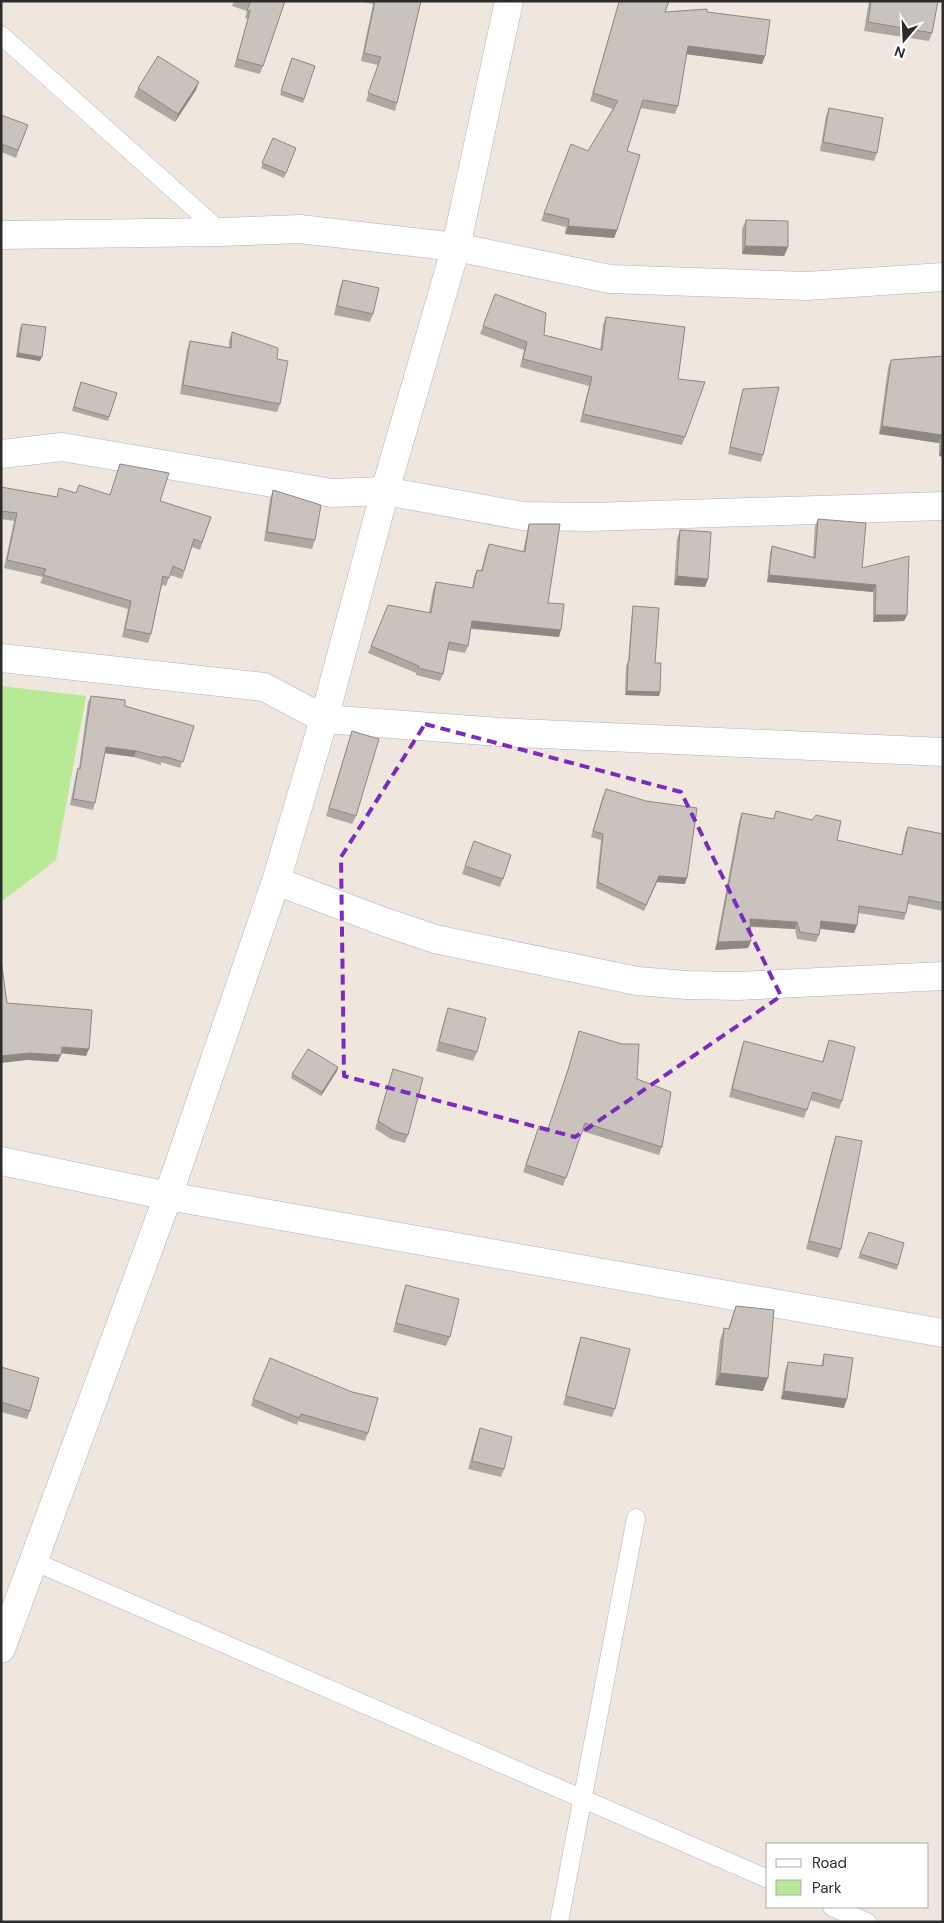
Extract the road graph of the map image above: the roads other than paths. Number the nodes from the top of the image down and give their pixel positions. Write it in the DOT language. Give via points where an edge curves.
graph roads {
  1 [pos="509,1"];
  2 [pos="1,34"];
  3 [pos="221,232"];
  4 [pos="1,235"];
  5 [pos="456,247"];
  6 [pos="943,276"];
  7 [pos="1,454"];
  8 [pos="385,491"];
  9 [pos="943,506"];
  10 [pos="1,658"];
  11 [pos="324,719"];
  12 [pos="943,752"];
  13 [pos="276,881"];
  14 [pos="943,976"];
  15 [pos="1,1161"];
  16 [pos="168,1196"];
  17 [pos="943,1333"];
  18 [pos="636,1518"];
  19 [pos="33,1560"];
  20 [pos="1,1649"];
  21 [pos="582,1800"];
  22 [pos="766,1878"];
  23 [pos="834,1908"];
  24 [pos="559,1922"];
  25 [pos="868,1922"];
  1 -- 5 [label="street"];
  2 -- 3 [label="lane"];
  3 -- 4 [label="street"];
  3 -- 5 [label="street" via="300,229"];
  5 -- 6 [label="street" via="610,279 807,286"];
  5 -- 8 [label="street"];
  7 -- 8 [label="street" via="62,447 332,492"];
  8 -- 9 [label="street" via="522,516 590,517"];
  8 -- 11 [label="street"];
  10 -- 11 [label="street" via="264,687"];
  11 -- 12 [label="street" via="499,732"];
  11 -- 13 [label="street"];
  13 -- 14 [label="street" via="435,939 637,981 738,986"];
  13 -- 16 [label="street"];
  15 -- 16 [label="street"];
  16 -- 17 [label="street"];
  16 -- 19 [label="street"];
  18 -- 21 [label="lane"];
  19 -- 20 [label="street"];
  19 -- 21 [label="lane"];
  21 -- 22 [label="lane"];
  21 -- 24 [label="lane"];
  23 -- 25 [label="lane"];
}
